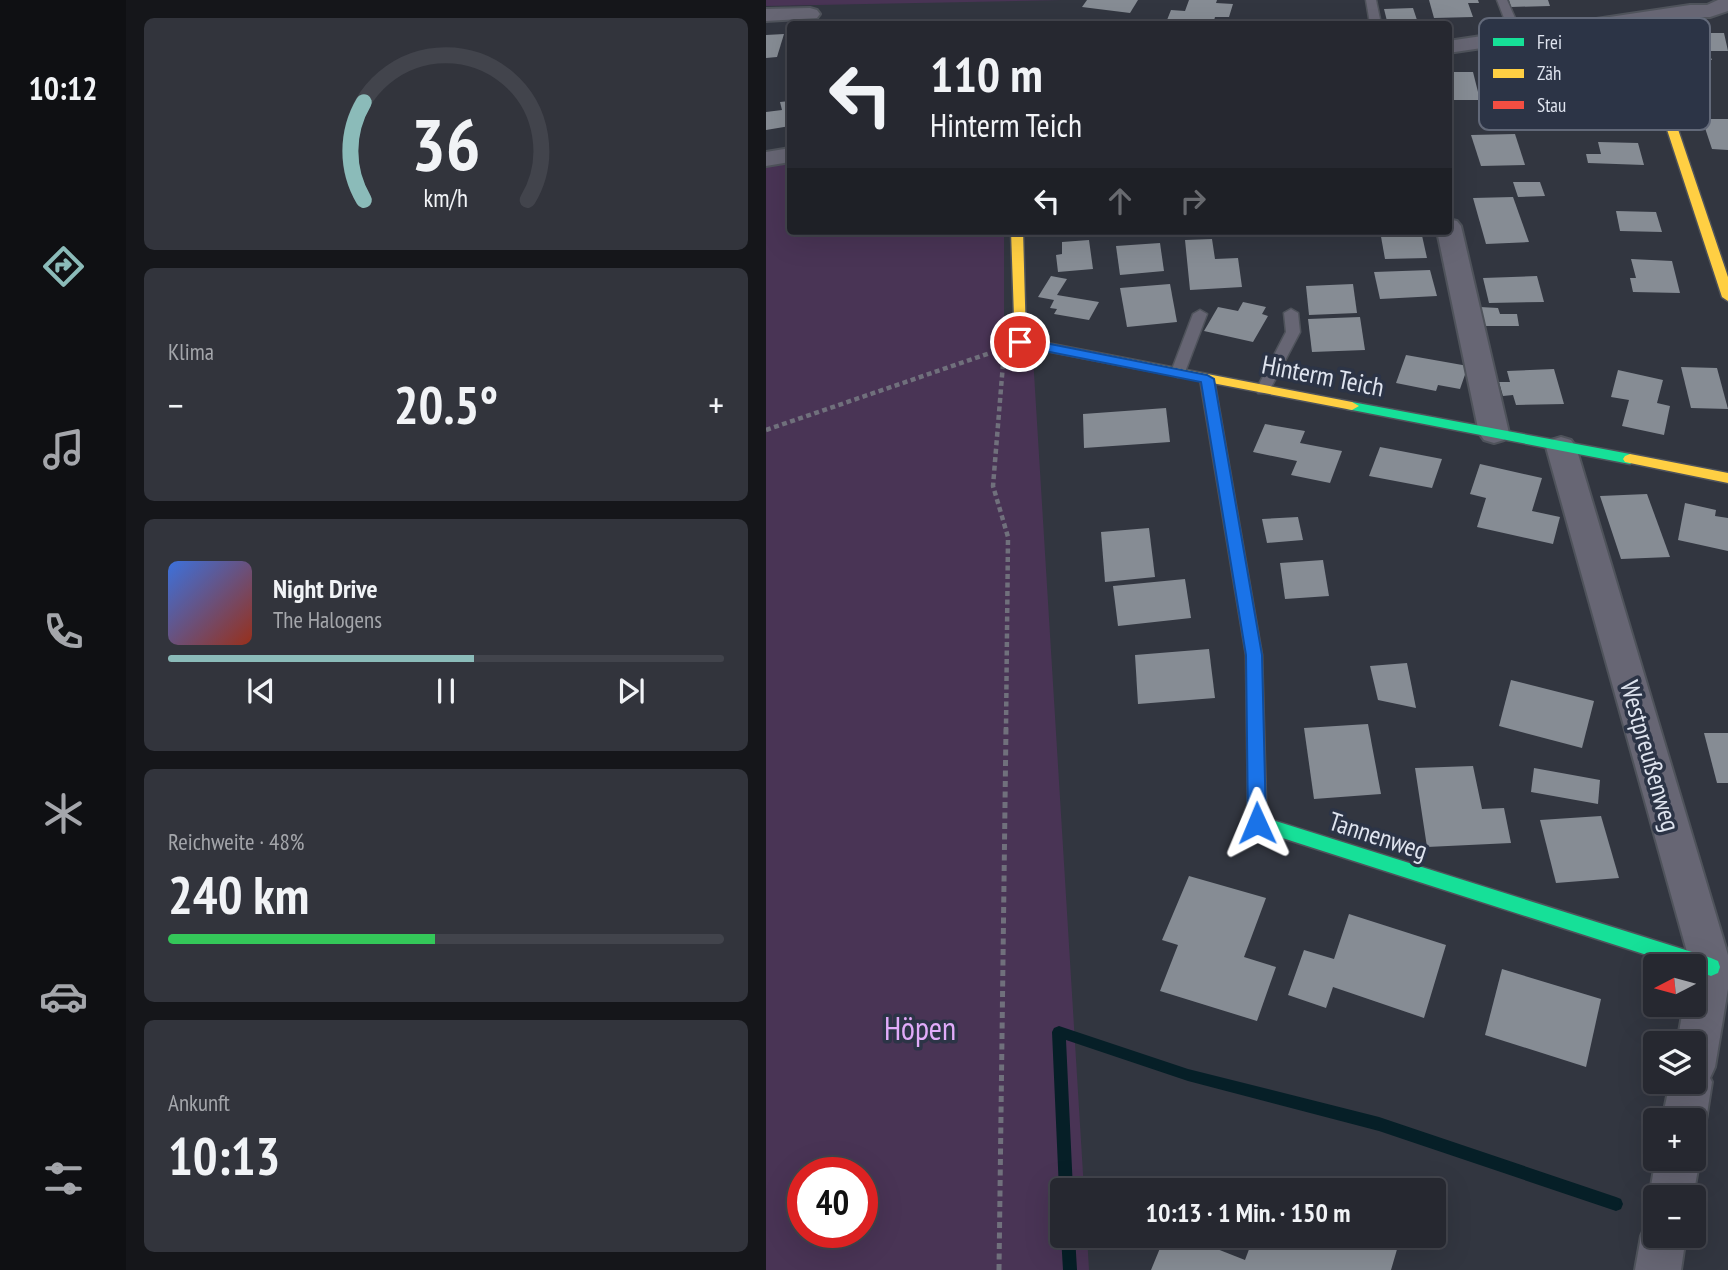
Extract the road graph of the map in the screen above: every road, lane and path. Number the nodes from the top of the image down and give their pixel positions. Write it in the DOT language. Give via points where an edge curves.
graph roads {
  1 [pos="1371,0"];
  2 [pos="1502,0"];
  3 [pos="1722,9"];
  4 [pos="810,14"];
  5 [pos="766,15"];
  6 [pos="1510,18"];
  7 [pos="1648,18"];
  8 [pos="1375,21"];
  9 [pos="1479,42"];
  10 [pos="1452,46"];
  11 [pos="1677,130"];
  12 [pos="787,156"];
  13 [pos="766,159"];
  14 [pos="1017,235"];
  15 [pos="1450,235"];
  16 [pos="1718,238"];
  17 [pos="1727,297"];
  18 [pos="1291,313"];
  19 [pos="1200,314"];
  20 [pos="1012,346"];
  21 [pos="1178,372"];
  22 [pos="1207,379"];
  23 [pos="1263,390"];
  24 [pos="766,430"];
  25 [pos="1494,433"];
  26 [pos="1561,447"];
  27 [pos="1727,478"];
  28 [pos="1711,967"];
  29 [pos="1700,1031"];
  30 [pos="1662,1248"];
  31 [pos="999,1270"];
  32 [pos="1658,1270"];
  1 -- 8 [label="lane"];
  2 -- 6 [label="lane"];
  3 -- 7 [label="street"];
  4 -- 5 [label="street"];
  9 -- 10 [label="street"];
  11 -- 16 [label="street"];
  12 -- 13 [label="street"];
  14 -- 20 [label="street"];
  15 -- 25 [label="street"];
  16 -- 17 [label="street"];
  18 -- 23 [label="lane" via="1293,332"];
  19 -- 21 [label="lane"];
  20 -- 21 [label="street, Hinterm Teich"];
  20 -- 24 [label="path"];
  20 -- 31 [label="path" via="993,486 1008,537"];
  21 -- 22 [label="street, Hinterm Teich"];
  22 -- 23 [label="street, Hinterm Teich"];
  22 -- 28 [label="street, Tannenweg" via="1254,655 1257,823"];
  23 -- 25 [label="street, Hinterm Teich"];
  25 -- 26 [label="street, Hinterm Teich"];
  26 -- 27 [label="street, Hinterm Teich"];
  26 -- 28 [label="street, Westpreußenweg"];
  28 -- 29 [label="street, Westpreußenweg"];
  30 -- 32 [label="street"];
}
